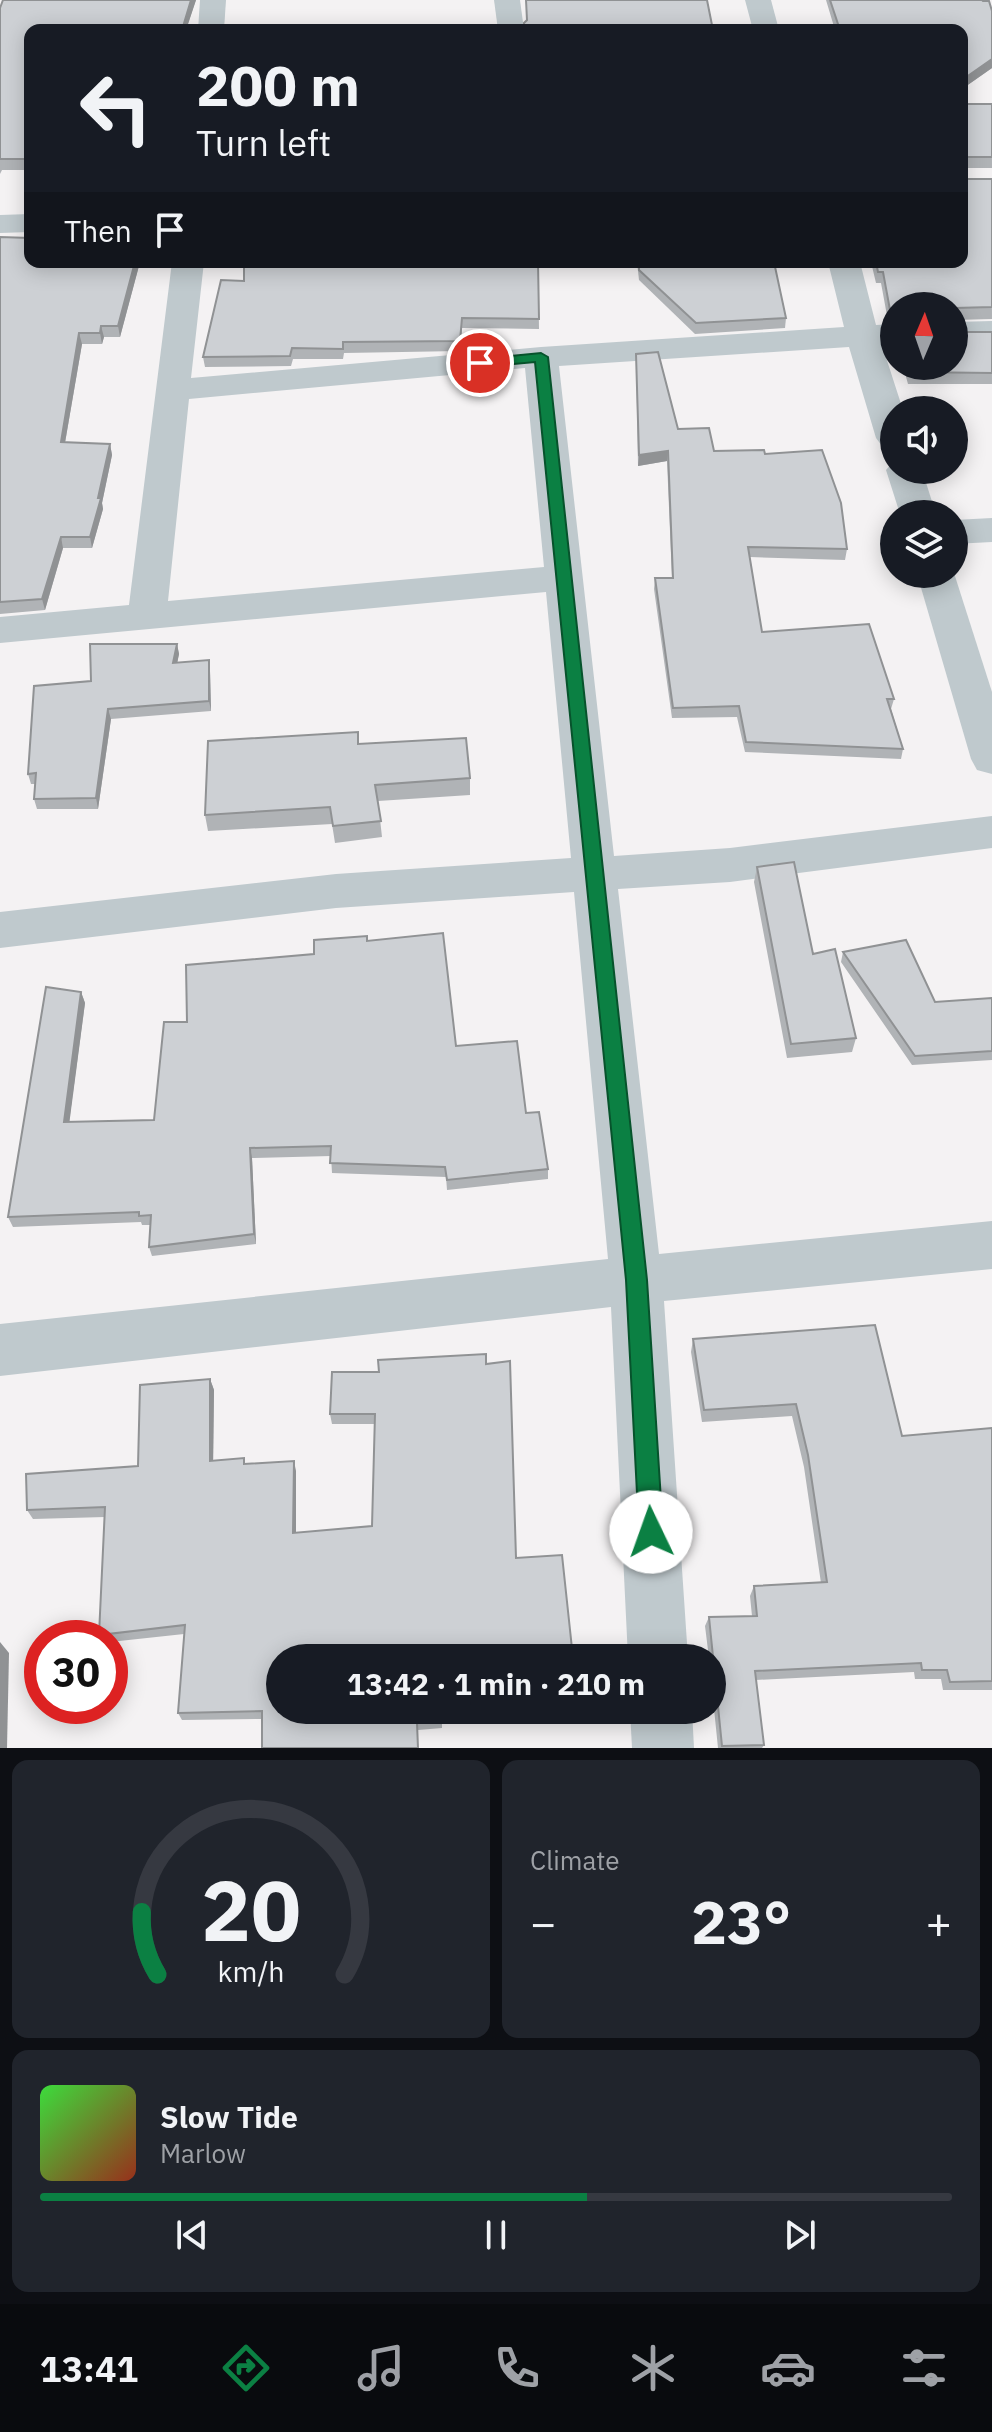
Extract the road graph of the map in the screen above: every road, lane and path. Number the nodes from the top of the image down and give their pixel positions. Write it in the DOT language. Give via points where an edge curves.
graph roads {
  1 [pos="213,0"];
  2 [pos="507,0"];
  3 [pos="758,0"];
  4 [pos="211,24"];
  5 [pos="510,24"];
  6 [pos="764,24"];
  7 [pos="24,223"];
  8 [pos="0,224"];
  9 [pos="187,268"];
  10 [pos="847,268"];
  11 [pos="992,331"];
  12 [pos="968,332"];
  13 [pos="878,334"];
  14 [pos="541,357"];
  15 [pos="173,390"];
  16 [pos="888,396"];
  17 [pos="992,530"];
  18 [pos="968,531"];
  19 [pos="562,578"];
  20 [pos="940,588"];
  21 [pos="147,617"];
  22 [pos="0,630"];
  23 [pos="992,759"];
  24 [pos="992,832"];
  25 [pos="594,874"];
  26 [pos="0,930"];
  27 [pos="992,1245"];
  28 [pos="636,1280"];
  29 [pos="0,1350"];
  30 [pos="657,1644"];
  31 [pos="662,1724"];
  32 [pos="663,1748"];
  1 -- 4 [label="street"];
  2 -- 5 [label="street"];
  3 -- 6 [label="street"];
  7 -- 8 [label="street"];
  9 -- 15 [label="street"];
  10 -- 13 [label="street"];
  11 -- 12 [label="street"];
  13 -- 14 [label="street"];
  13 -- 16 [label="street"];
  14 -- 15 [label="street"];
  14 -- 19 [label="street"];
  15 -- 21 [label="street"];
  17 -- 18 [label="street"];
  19 -- 21 [label="street"];
  19 -- 25 [label="street"];
  20 -- 23 [label="street"];
  21 -- 22 [label="street"];
  24 -- 25 [label="street" via="730,865"];
  25 -- 26 [label="street" via="336,891"];
  25 -- 28 [label="street"];
  27 -- 28 [label="street"];
  28 -- 29 [label="street"];
  28 -- 30 [label="street"];
  31 -- 32 [label="street"];
}
